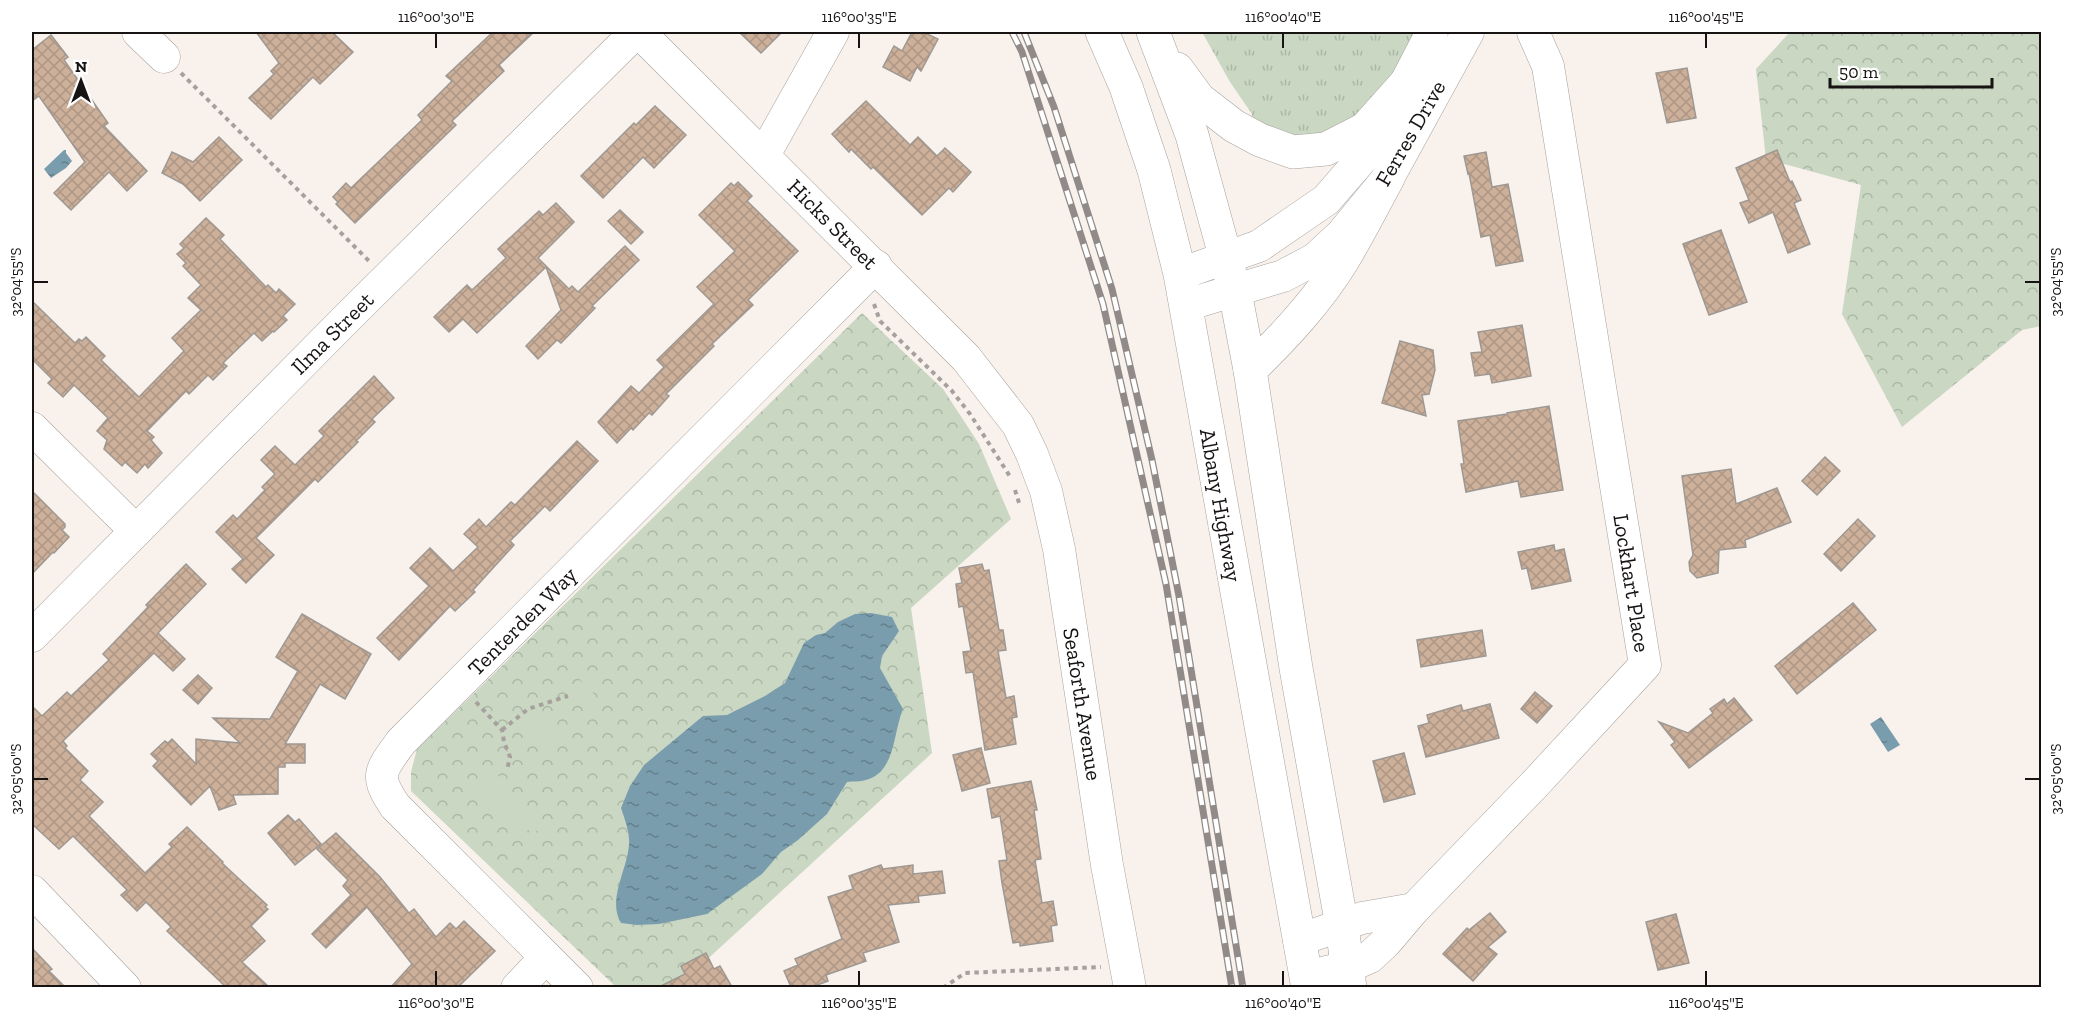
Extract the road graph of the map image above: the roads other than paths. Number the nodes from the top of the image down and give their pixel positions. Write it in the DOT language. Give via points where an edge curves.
graph roads {
  1 [pos="138,32"];
  2 [pos="638,32"];
  3 [pos="832,32"];
  4 [pos="1102,32"];
  5 [pos="1432,32"];
  6 [pos="1468,32"];
  7 [pos="1533,32"];
  8 [pos="1155,38"];
  9 [pos="164,57"];
  10 [pos="1406,83"];
  11 [pos="764,155"];
  12 [pos="1388,178"];
  13 [pos="1227,258"];
  14 [pos="876,266"];
  15 [pos="1183,290"];
  16 [pos="1235,292"];
  17 [pos="1250,370"];
  18 [pos="1018,425"];
  19 [pos="32,428"];
  20 [pos="136,531"];
  21 [pos="32,636"];
  22 [pos="32,891"];
  23 [pos="1414,909"];
  24 [pos="1342,926"];
  25 [pos="1299,940"];
  26 [pos="546,957"];
  27 [pos="1113,970"];
  28 [pos="1349,977"];
  29 [pos="1307,982"];
  30 [pos="125,987"];
  31 [pos="517,987"];
  32 [pos="577,987"];
  1 -- 9 [label="street"];
  2 -- 11 [label="street, Hicks Street"];
  2 -- 20 [label="street, Ilma Street"];
  3 -- 11 [label="street"];
  4 -- 15 [label="highway, Albany Highway" via="1126,87 1154,170"];
  5 -- 10 [label="street, Ferres Drive"];
  6 -- 12 [label="street, Ferres Drive"];
  7 -- 23 [label="street, Lockhart Place" via="1548,66 1645,665"];
  8 -- 10 [label="highway" via="1199,99 1234,126 1293,152 1326,149 1365,129"];
  8 -- 13 [label="highway" via="1192,135"];
  10 -- 13 [label="street, Ferres Drive" via="1373,146 1326,200 1259,246"];
  11 -- 14 [label="street, Hicks Street"];
  12 -- 16 [label="street, Ferres Drive" via="1316,259 1283,276"];
  12 -- 17 [label="highway" via="1342,261 1316,298"];
  13 -- 15 [label="street, Ferres Drive"];
  13 -- 16 [label="highway"];
  14 -- 18 [label="street, Hicks Street" via="966,358"];
  14 -- 26 [label="street, Tenterden Way" via="401,742 384,765 382,787 395,806"];
  15 -- 16 [label="street, Ferres Drive"];
  15 -- 25 [label="highway, Albany Highway"];
  16 -- 17 [label="highway"];
  17 -- 24 [label="highway" via="1296,668"];
  18 -- 27 [label="street, Seaforth Avenue" via="1046,491 1059,549 1107,865"];
  19 -- 20 [label="street"];
  20 -- 21 [label="street, Ilma Street"];
  22 -- 30 [label="street"];
  23 -- 24 [label="street" via="1362,918"];
  23 -- 28 [label="street, Lockhart Place"];
  24 -- 25 [label="street"];
  24 -- 28 [label="highway"];
  25 -- 29 [label="highway, Albany Highway"];
  26 -- 31 [label="street"];
  26 -- 32 [label="street, Tenterden Way"];
  28 -- 29 [label="street, Lockhart Place"];
}
